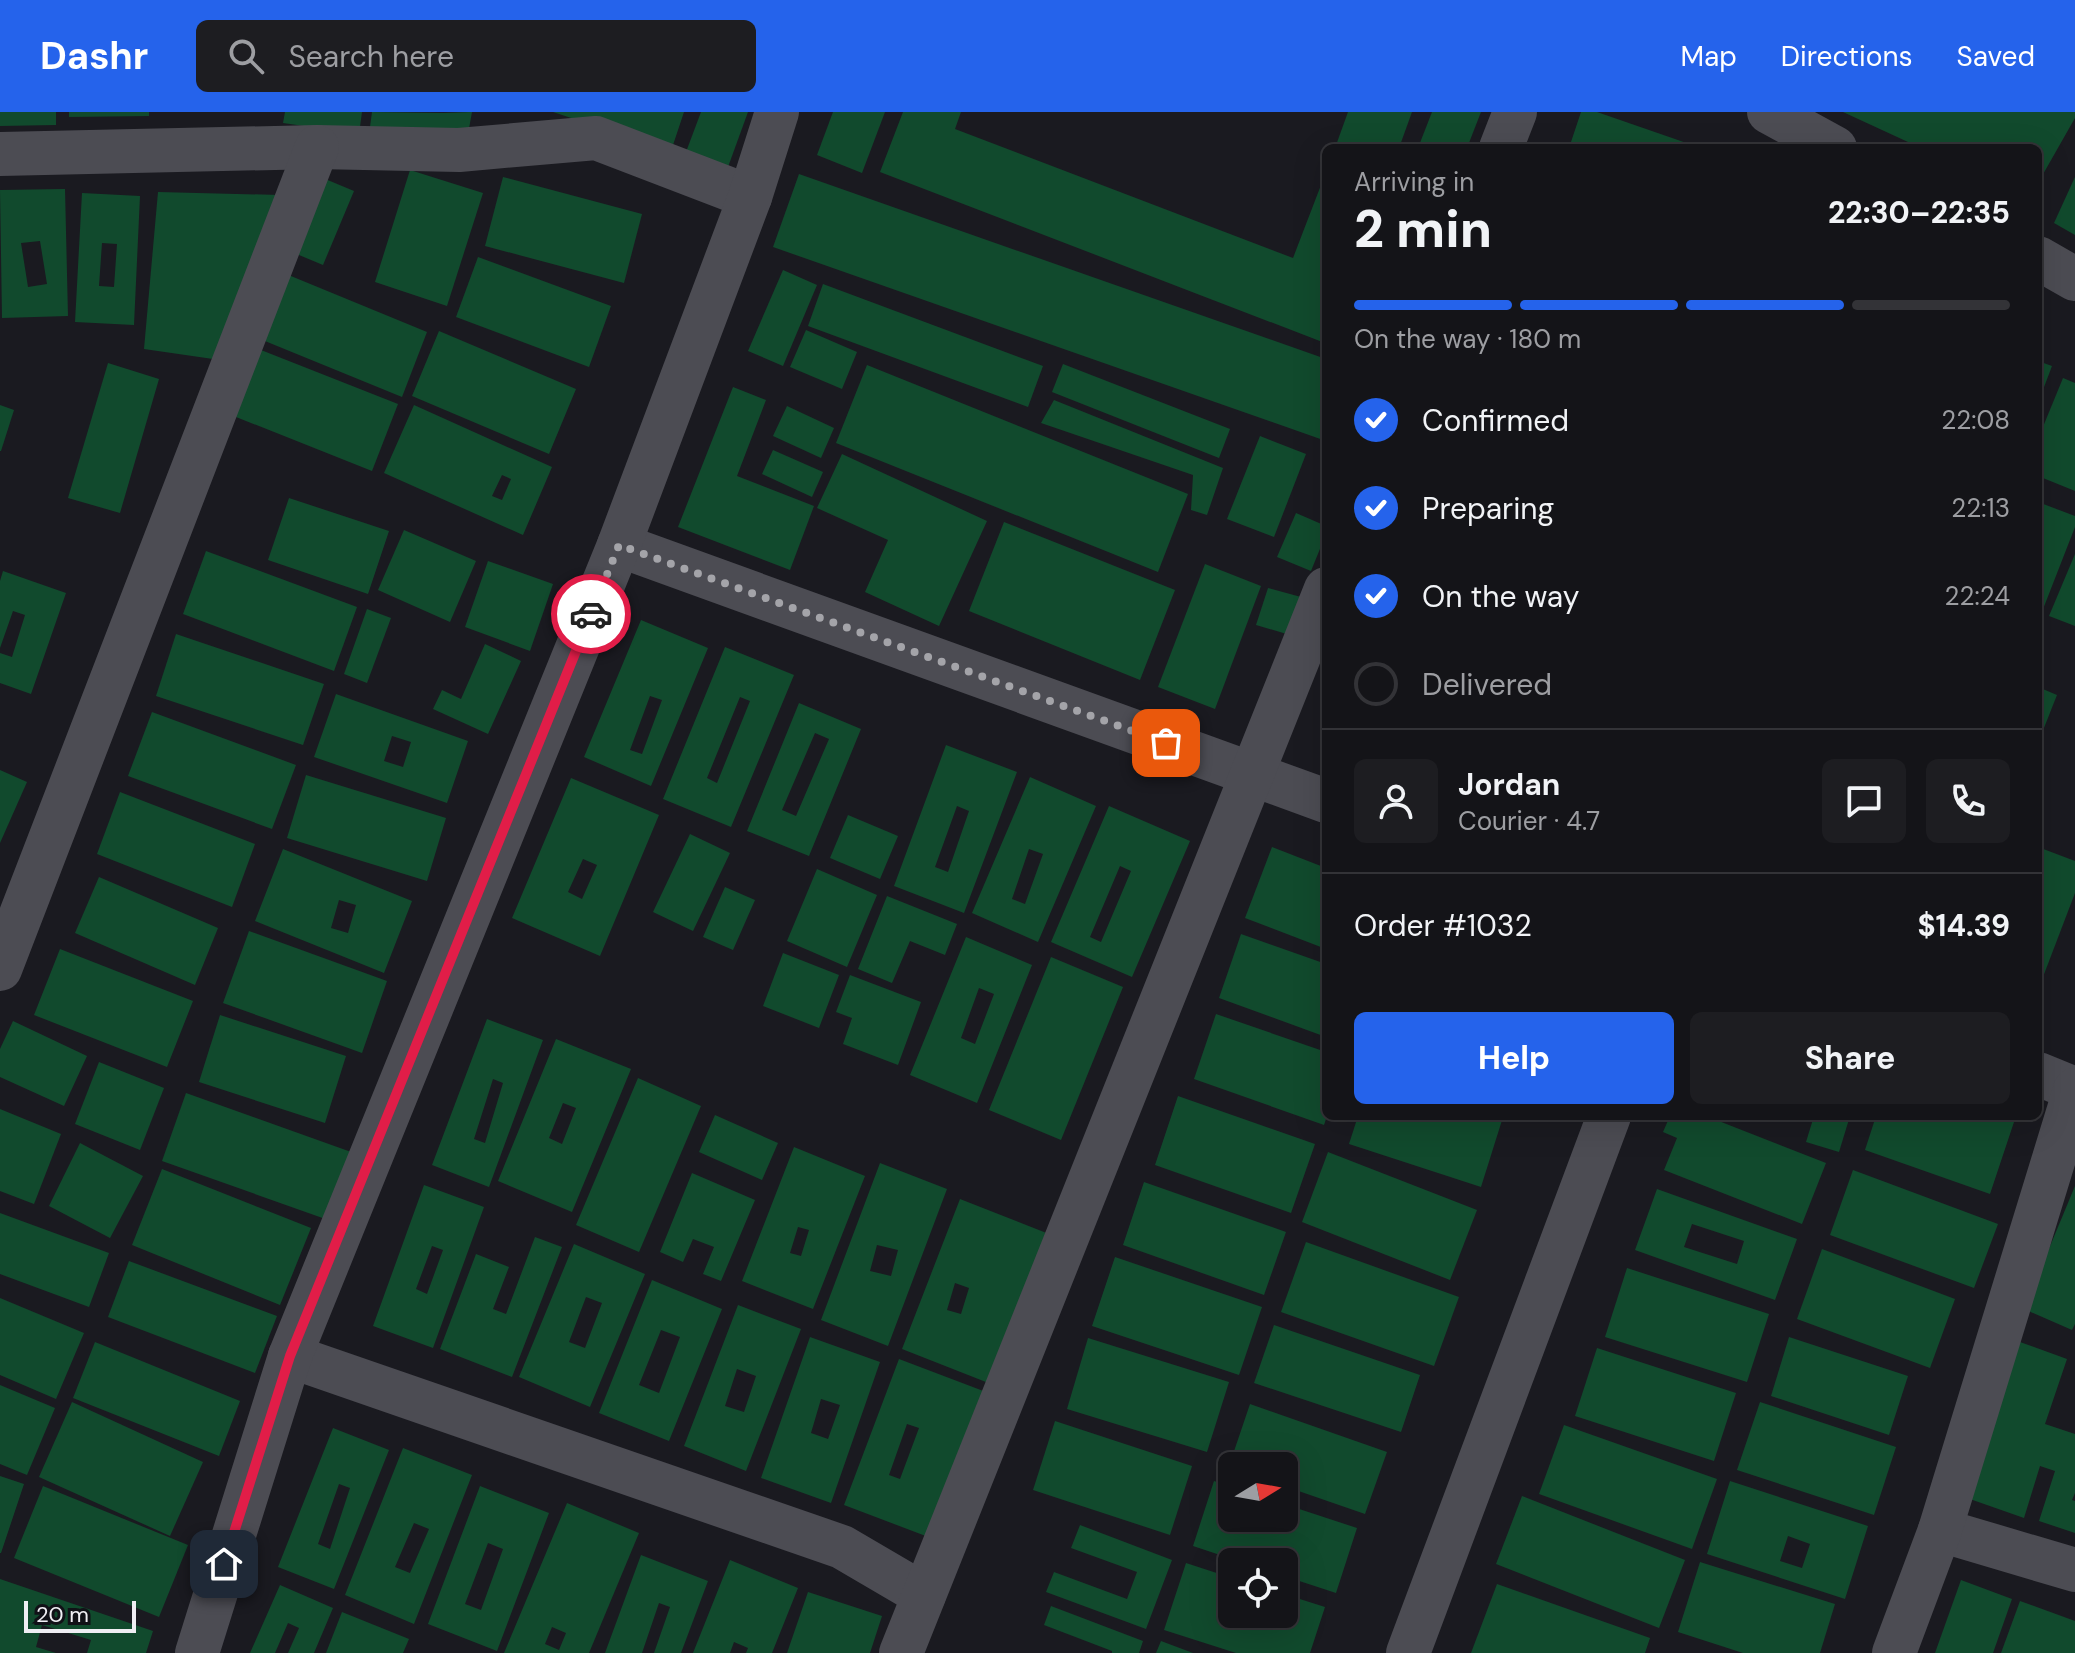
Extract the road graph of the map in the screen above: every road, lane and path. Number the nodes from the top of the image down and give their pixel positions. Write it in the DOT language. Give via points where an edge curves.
graph roads {
  1 [pos="777,112"];
  2 [pos="1515,112"];
  3 [pos="1769,112"];
  4 [pos="1503,144"];
  5 [pos="1828,144"];
  6 [pos="317,147"];
  7 [pos="0,154"];
  8 [pos="750,197"];
  9 [pos="2042,260"];
  10 [pos="2075,279"];
  11 [pos="619,545"];
  12 [pos="1322,599"];
  13 [pos="1252,774"];
  14 [pos="1322,800"];
  15 [pos="0,969"];
  16 [pos="2042,1076"];
  17 [pos="2075,1089"];
  18 [pos="1608,1120"];
  19 [pos="1978,1329"];
  20 [pos="290,1356"];
  21 [pos="1940,1530"];
  22 [pos="2075,1570"];
  23 [pos="924,1595"];
  24 [pos="197,1653"];
  25 [pos="901,1653"];
  26 [pos="1408,1653"];
  27 [pos="1884,1653"];
  28 [pos="1894,1653"];
  1 -- 8 [label="street"];
  2 -- 4 [label="street"];
  3 -- 5 [label="street"];
  6 -- 7 [label="street"];
  6 -- 8 [label="street" via="459,150 596,138"];
  6 -- 15 [label="street"];
  8 -- 11 [label="street"];
  9 -- 10 [label="street"];
  11 -- 13 [label="street"];
  11 -- 20 [label="street"];
  12 -- 13 [label="street"];
  13 -- 14 [label="street"];
  13 -- 23 [label="street"];
  16 -- 17 [label="street"];
  17 -- 21 [label="street"];
  18 -- 26 [label="street"];
  19 -- 21 [label="street"];
  20 -- 23 [label="street" via="842,1547"];
  20 -- 24 [label="street"];
  21 -- 22 [label="street"];
  21 -- 27 [label="street"];
  21 -- 28 [label="street"];
  23 -- 25 [label="street"];
}
